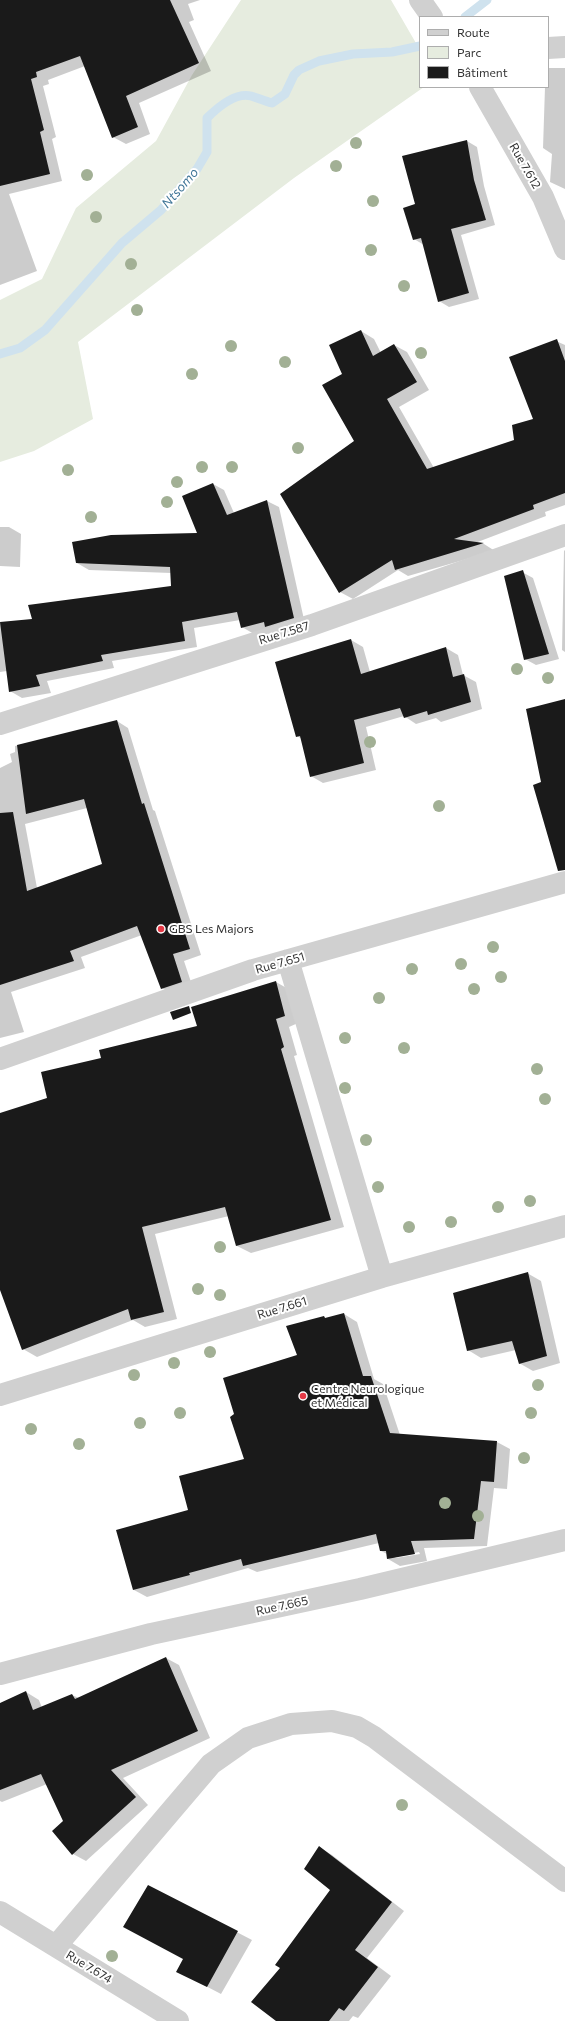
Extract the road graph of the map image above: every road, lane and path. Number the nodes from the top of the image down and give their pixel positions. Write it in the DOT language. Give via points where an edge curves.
graph roads {
  1 [pos="420,0"];
  2 [pos="431,16"];
  3 [pos="565,47"];
  4 [pos="549,48"];
  5 [pos="481,88"];
  6 [pos="565,249"];
  7 [pos="565,535"];
  8 [pos="0,724"];
  9 [pos="565,882"];
  10 [pos="288,960"];
  11 [pos="0,1059"];
  12 [pos="565,1226"];
  13 [pos="382,1277"];
  14 [pos="0,1395"];
  15 [pos="565,1540"];
  16 [pos="0,1674"];
  17 [pos="565,1881"];
  18 [pos="0,1912"];
  19 [pos="56,1946"];
  20 [pos="178,2021"];
  1 -- 2 [label="street"];
  3 -- 4 [label="street"];
  5 -- 6 [label="street, Rue 7.612" via="543,197"];
  7 -- 8 [label="street, Rue 7.587" via="312,625"];
  9 -- 10 [label="street, Rue 7.651"];
  10 -- 11 [label="street, Rue 7.651"];
  10 -- 13 [label="street"];
  12 -- 13 [label="street, Rue 7.661"];
  13 -- 14 [label="street, Rue 7.661"];
  15 -- 16 [label="street, Rue 7.665" via="360,1589 151,1634"];
  17 -- 19 [label="street" via="357,1727 332,1721 291,1724 248,1738 211,1764"];
  18 -- 19 [label="street, Rue 7.674"];
  19 -- 20 [label="street, Rue 7.674"];
}
